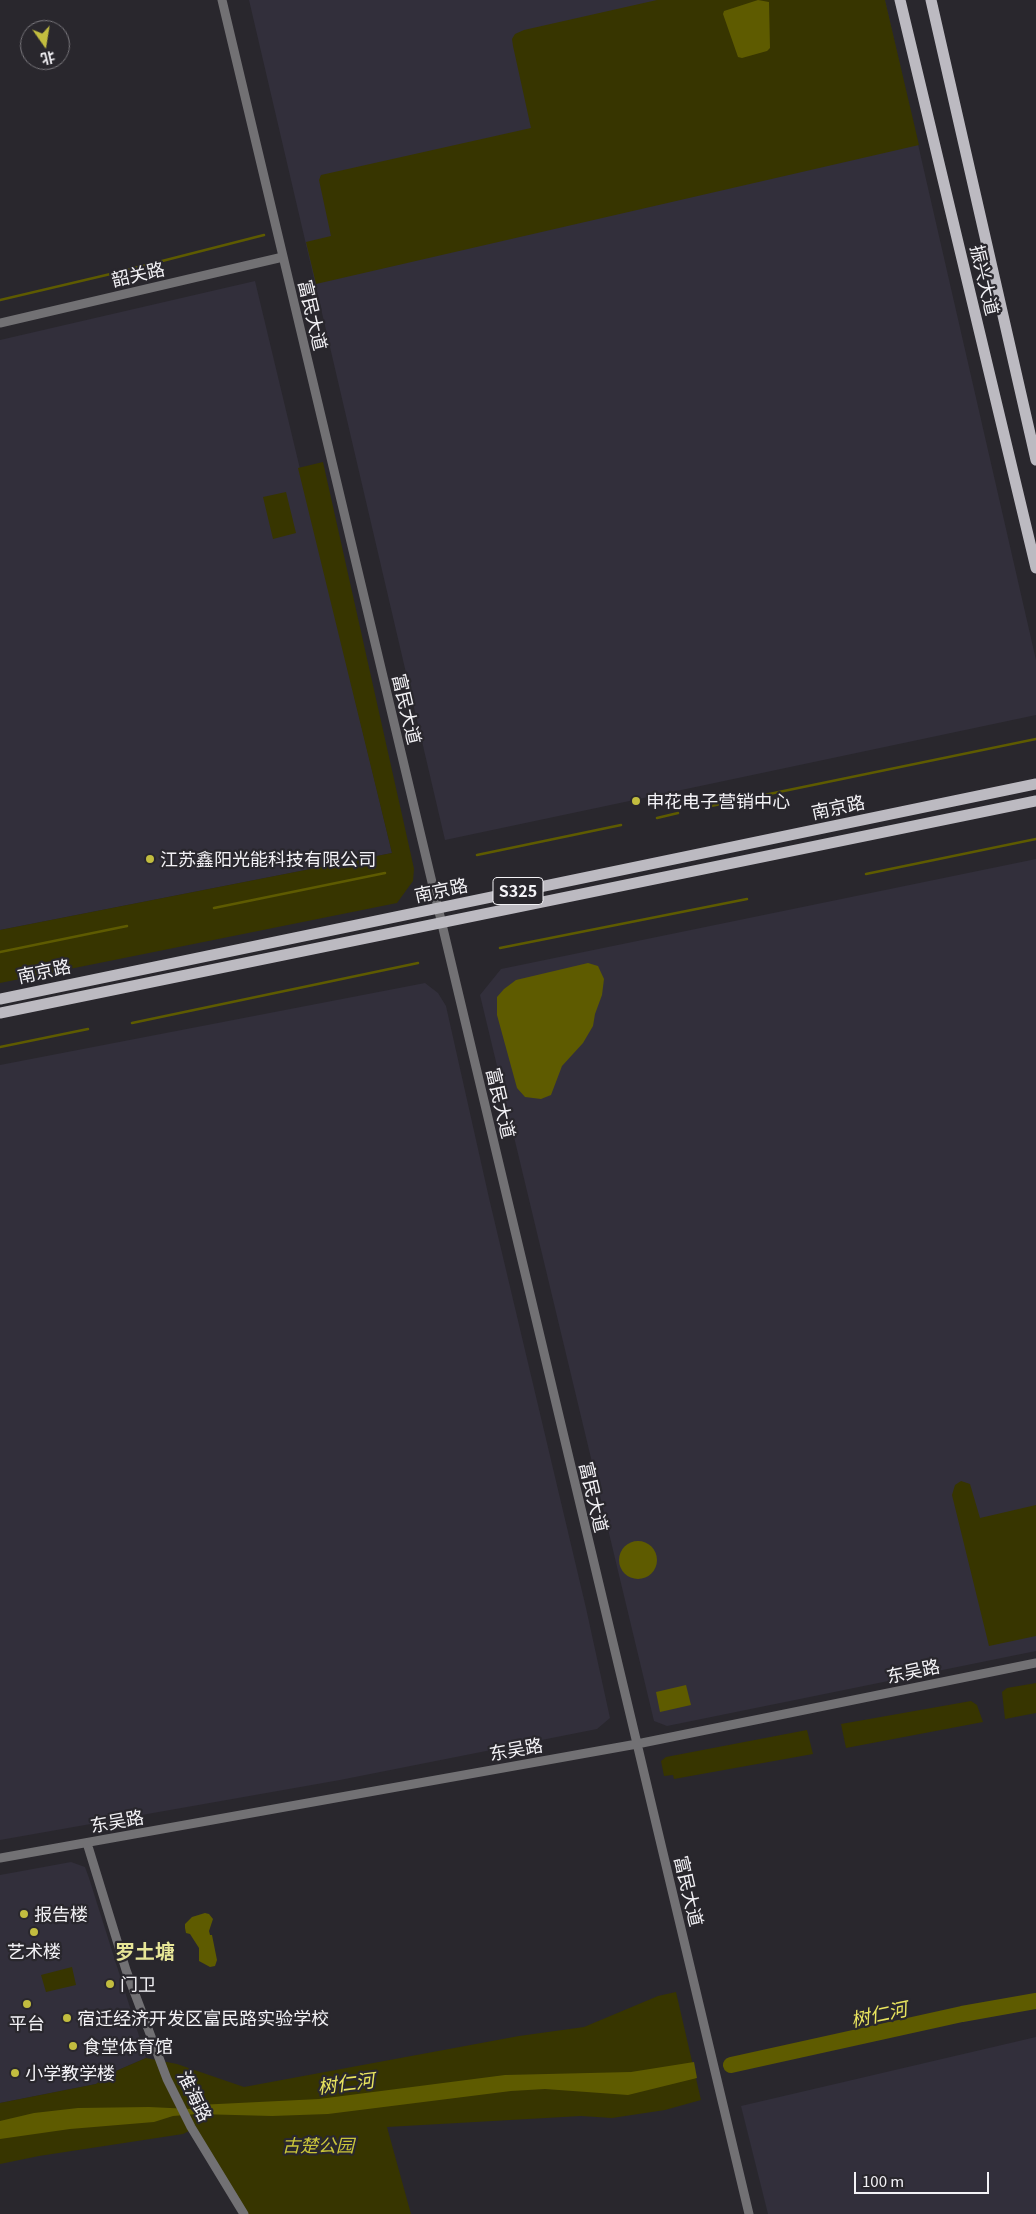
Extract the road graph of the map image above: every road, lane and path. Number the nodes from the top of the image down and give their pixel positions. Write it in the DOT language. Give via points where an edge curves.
graph roads {
  1 [pos="222,0"];
  2 [pos="900,0"];
  3 [pos="931,0"];
  4 [pos="283,257"];
  5 [pos="0,323"];
  6 [pos="1036,460"];
  7 [pos="1036,568"];
  8 [pos="1036,784"];
  9 [pos="1036,802"];
  10 [pos="438,908"];
  11 [pos="441,922"];
  12 [pos="0,998"];
  13 [pos="0,1013"];
  14 [pos="1036,1663"];
  15 [pos="636,1744"];
  16 [pos="87,1842"];
  17 [pos="0,1858"];
  18 [pos="244,2214"];
  19 [pos="749,2214"];
  1 -- 4 [label="street, 富民大道"];
  2 -- 7 [label="main road, 振兴大道"];
  3 -- 6 [label="main road, 振兴大道"];
  4 -- 5 [label="street, 韶关路"];
  4 -- 10 [label="street, 富民大道"];
  8 -- 10 [label="main road, 南京路 / S325"];
  9 -- 11 [label="main road, 南京路 / S325"];
  10 -- 11 [label="street, 富民大道"];
  10 -- 12 [label="main road, 南京路 / S325"];
  11 -- 13 [label="main road, 南京路 / S325"];
  11 -- 15 [label="street, 富民大道"];
  14 -- 15 [label="street, 东吴路"];
  15 -- 16 [label="street, 东吴路"];
  15 -- 19 [label="street, 富民大道"];
  16 -- 17 [label="street, 东吴路"];
  16 -- 18 [label="street, 淮海路" via="126,1970 174,2096"];
}
